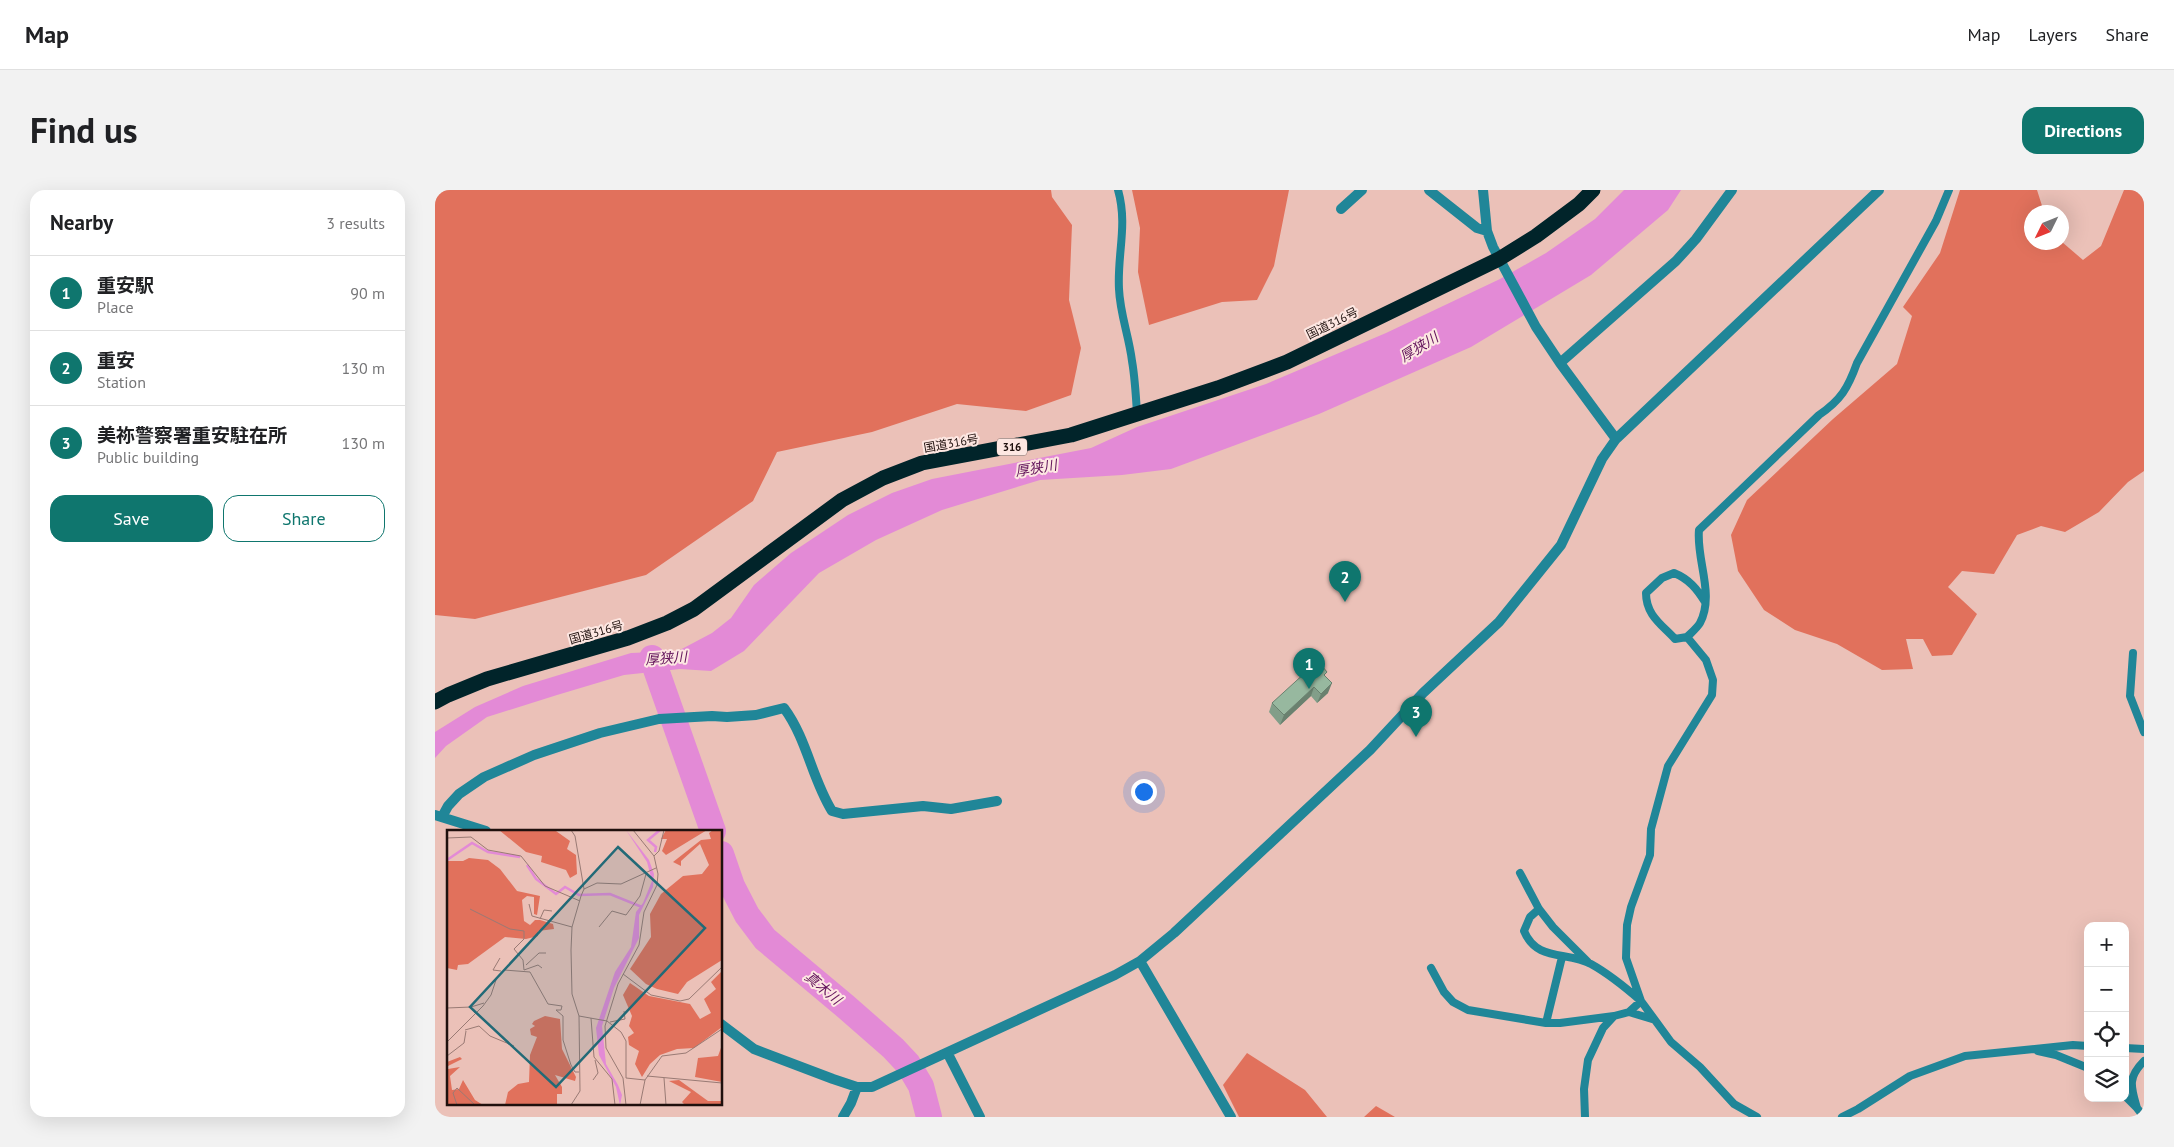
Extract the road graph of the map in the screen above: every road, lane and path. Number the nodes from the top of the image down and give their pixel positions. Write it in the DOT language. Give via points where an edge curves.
graph roads {
  1 [pos="1118,190"];
  2 [pos="1362,190"];
  3 [pos="1429,190"];
  4 [pos="1483,190"];
  5 [pos="1593,190"];
  6 [pos="1732,190"];
  7 [pos="1879,190"];
  8 [pos="1949,190"];
  9 [pos="1341,209"];
  10 [pos="1487,231"];
  11 [pos="1501,263"];
  12 [pos="1560,363"];
  13 [pos="1137,414"];
  14 [pos="1616,439"];
  15 [pos="1705,602"];
  16 [pos="1687,637"];
  17 [pos="2133,653"];
  18 [pos="435,702"];
  19 [pos="2144,732"];
  20 [pos="997,801"];
  21 [pos="439,816"];
  22 [pos="483,830"];
  23 [pos="1521,873"];
  24 [pos="1539,909"];
  25 [pos="1562,957"];
  26 [pos="1140,960"];
  27 [pos="1588,962"];
  28 [pos="1431,968"];
  29 [pos="1641,1002"];
  30 [pos="1629,1012"];
  31 [pos="1614,1016"];
  32 [pos="1652,1019"];
  33 [pos="1546,1023"];
  34 [pos="723,1026"];
  35 [pos="2084,1046"];
  36 [pos="2129,1048"];
  37 [pos="2031,1049"];
  38 [pos="2144,1050"];
  39 [pos="948,1054"];
  40 [pos="2144,1061"];
  41 [pos="2084,1066"];
  42 [pos="857,1087"];
  43 [pos="2129,1100"];
  44 [pos="2137,1108"];
  45 [pos="843,1117"];
  46 [pos="980,1117"];
  47 [pos="1231,1117"];
  48 [pos="1585,1117"];
  49 [pos="1757,1117"];
  50 [pos="1842,1117"];
  51 [pos="2144,1117"];
  1 -- 13 [label="lane" via="1123,232 1117,268 1120,306 1133,360"];
  2 -- 9 [label="street"];
  3 -- 10 [label="street" via="1477,228"];
  4 -- 10 [label="street"];
  5 -- 11 [label="highway, 国道316号 / 316"];
  6 -- 12 [label="street" via="1676,261"];
  7 -- 14 [label="street"];
  8 -- 15 [label="lane" via="1936,221 1857,362 1850,384 1835,404 1819,415 1699,530"];
  10 -- 11 [label="street"];
  11 -- 12 [label="street"];
  11 -- 13 [label="highway, 国道316号 / 316" via="1287,362"];
  12 -- 14 [label="street"];
  13 -- 18 [label="highway, 国道316号 / 316" via="1071,435 922,463 883,478 842,500 694,608 667,623 628,638 487,679"];
  14 -- 26 [label="street" via="1602,459 1561,545 1499,622 1277,838"];
  15 -- 16 [label="lane" via="1700,624"];
  15 -- 16 [label="lane" via="1694,586 1674,573 1662,578 1646,593 1646,604 1654,617 1675,639"];
  16 -- 29 [label="lane" via="1706,660 1713,680 1712,695 1668,766 1651,829 1650,855 1631,906 1625,958"];
  17 -- 19 [label="lane" via="2130,696"];
  20 -- 21 [label="street" via="951,809 923,806 843,814 832,811 821,793 793,720 785,708 727,718 659,719 600,733 534,755 484,777 459,794"];
  21 -- 22 [label="street"];
  23 -- 24 [label="lane"];
  24 -- 25 [label="lane" via="1530,917 1524,931 1528,940 1537,949"];
  24 -- 27 [label="lane"];
  25 -- 27 [label="lane"];
  25 -- 33 [label="lane"];
  26 -- 39 [label="street"];
  26 -- 47 [label="street"];
  27 -- 29 [label="lane"];
  28 -- 33 [label="lane" via="1444,992 1453,1002 1468,1010"];
  29 -- 30 [label="lane"];
  29 -- 32 [label="lane"];
  30 -- 31 [label="lane"];
  30 -- 32 [label="lane"];
  31 -- 33 [label="lane"];
  31 -- 48 [label="lane" via="1603,1028 1588,1060"];
  32 -- 49 [label="lane" via="1734,1104"];
  34 -- 42 [label="street" via="754,1050"];
  35 -- 37 [label="lane"];
  36 -- 38 [label="lane"];
  37 -- 41 [label="lane"];
  37 -- 50 [label="lane" via="1965,1056 1910,1076"];
  39 -- 42 [label="street" via="872,1087"];
  39 -- 46 [label="street"];
  40 -- 44 [label="lane" via="2134,1071 2131,1087"];
  42 -- 45 [label="street"];
  43 -- 44 [label="lane"];
  44 -- 51 [label="lane"];
}
